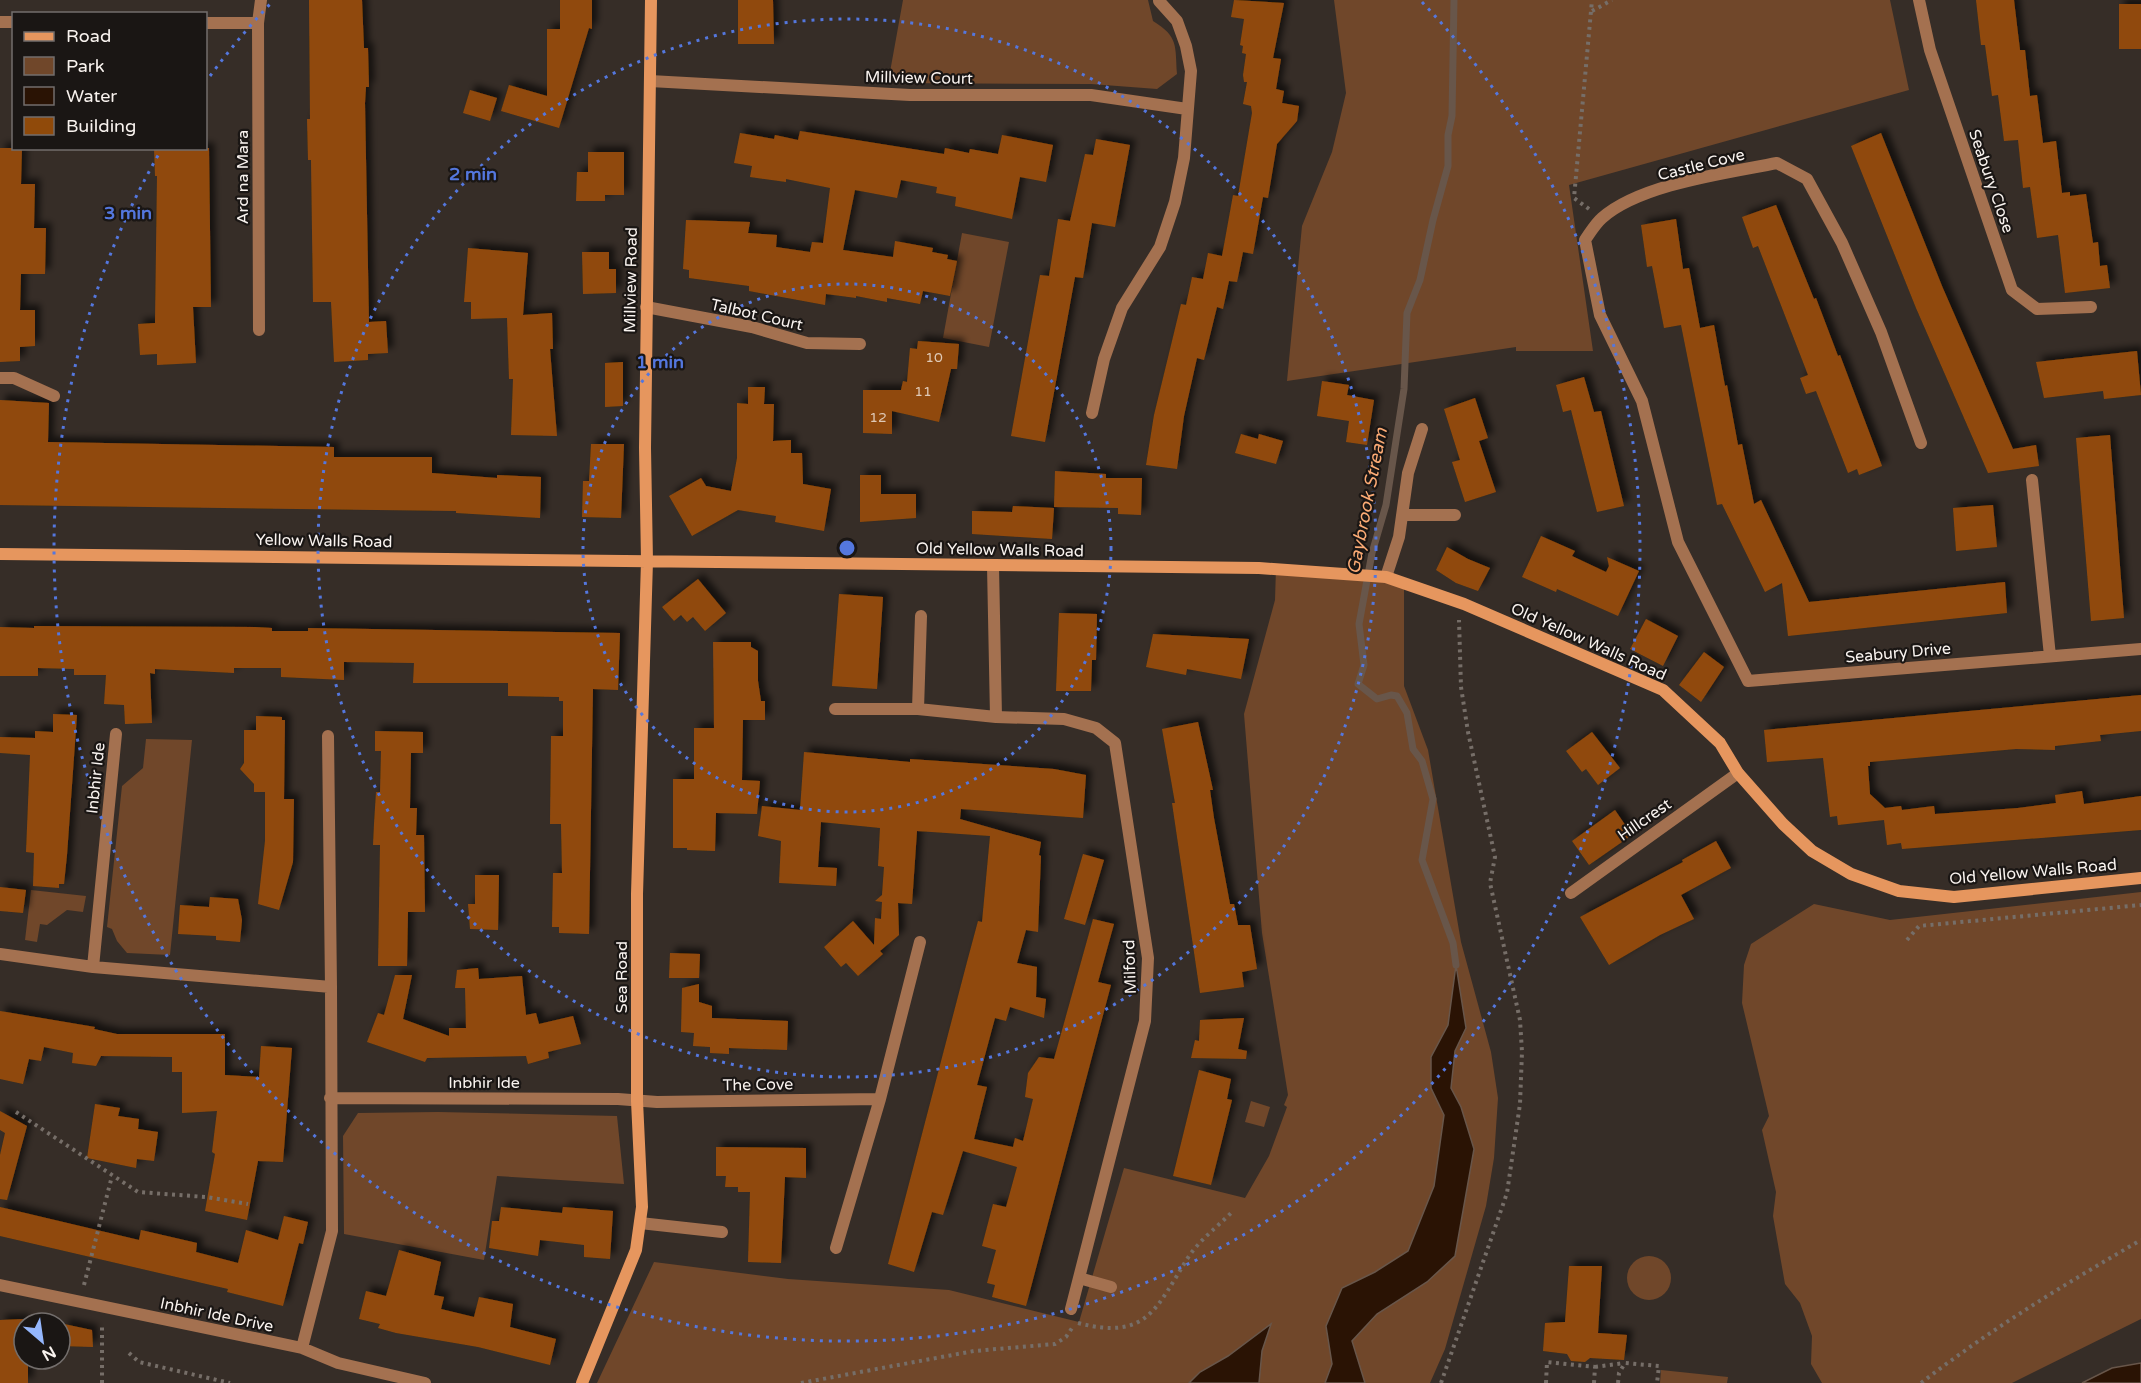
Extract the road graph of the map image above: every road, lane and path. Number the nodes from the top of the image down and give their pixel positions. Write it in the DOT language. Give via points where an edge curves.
graph roads {
  1 [pos="261,0"];
  2 [pos="651,0"];
  3 [pos="1593,0"];
  4 [pos="1612,0"];
  5 [pos="1919,0"];
  6 [pos="1160,1"];
  7 [pos="1591,12"];
  8 [pos="207,23"];
  9 [pos="258,23"];
  10 [pos="650,81"];
  11 [pos="1186,109"];
  12 [pos="1601,219"];
  13 [pos="646,307"];
  14 [pos="2091,307"];
  15 [pos="260,330"];
  16 [pos="860,344"];
  17 [pos="0,378"];
  18 [pos="54,396"];
  19 [pos="1092,413"];
  20 [pos="1422,429"];
  21 [pos="1921,443"];
  22 [pos="2032,480"];
  23 [pos="1455,515"];
  24 [pos="1402,516"];
  25 [pos="0,554"];
  26 [pos="647,561"];
  27 [pos="993,566"];
  28 [pos="1384,577"];
  29 [pos="1464,604"];
  30 [pos="921,616"];
  31 [pos="2141,649"];
  32 [pos="2050,656"];
  33 [pos="1748,681"];
  34 [pos="835,709"];
  35 [pos="918,709"];
  36 [pos="996,717"];
  37 [pos="116,735"];
  38 [pos="328,736"];
  39 [pos="1738,773"];
  40 [pos="2141,878"];
  41 [pos="1571,893"];
  42 [pos="2141,905"];
  43 [pos="1907,940"];
  44 [pos="920,942"];
  45 [pos="0,954"];
  46 [pos="93,968"];
  47 [pos="331,987"];
  48 [pos="330,1098"];
  49 [pos="880,1099"];
  50 [pos="637,1101"];
  51 [pos="16,1112"];
  52 [pos="112,1176"];
  53 [pos="248,1204"];
  54 [pos="1231,1213"];
  55 [pos="640,1223"];
  56 [pos="722,1232"];
  57 [pos="2141,1240"];
  58 [pos="836,1248"];
  59 [pos="1079,1278"];
  60 [pos="0,1285"];
  61 [pos="1111,1287"];
  62 [pos="80,1302"];
  63 [pos="105,1308"];
  64 [pos="1071,1309"];
  65 [pos="1074,1322"];
  66 [pos="302,1348"];
  67 [pos="129,1353"];
  68 [pos="1625,1363"];
  69 [pos="1595,1367"];
  70 [pos="102,1383"];
  71 [pos="230,1383"];
  72 [pos="425,1383"];
  73 [pos="582,1383"];
  74 [pos="801,1383"];
  75 [pos="1441,1383"];
  76 [pos="1546,1383"];
  77 [pos="1593,1383"];
  78 [pos="1618,1383"];
  79 [pos="1657,1383"];
  80 [pos="1921,1383"];
  1 -- 9 [label="street, Ard na Mara"];
  2 -- 10 [label="street, Millview Road"];
  3 -- 7 [label="path"];
  4 -- 7 [label="path"];
  5 -- 14 [label="street, Seabury Close" via="1930,50 2012,290 2037,309"];
  6 -- 11 [label="street" via="1177,21 1186,46 1191,71"];
  7 -- 12 [label="path" via="1574,198"];
  8 -- 9 [label="street"];
  9 -- 15 [label="street, Ard na Mara"];
  10 -- 11 [label="street, Millview Court" via="910,95 1091,94"];
  10 -- 13 [label="street, Millview Road"];
  11 -- 19 [label="street" via="1184,158 1175,202 1160,247 1122,308 1104,359"];
  12 -- 21 [label="street, Castle Cove" via="1620,205 1677,184 1777,163 1807,179 1842,243 1881,332"];
  12 -- 33 [label="street, Castle Cove" via="1585,240 1600,315 1642,401 1678,542"];
  13 -- 16 [label="street, Talbot Court" via="752,327 807,343"];
  13 -- 26 [label="street, Millview Road"];
  17 -- 18 [label="street" via="14,378"];
  20 -- 24 [label="street" via="1408,472"];
  22 -- 32 [label="street"];
  23 -- 24 [label="street"];
  24 -- 28 [label="street" via="1399,537"];
  25 -- 26 [label="street, Yellow Walls Road"];
  26 -- 27 [label="street, Old Yellow Walls Road"];
  26 -- 50 [label="street, Sea Road"];
  27 -- 28 [label="street, Old Yellow Walls Road" via="1259,568"];
  27 -- 36 [label="street"];
  28 -- 29 [label="street, Old Yellow Walls Road"];
  29 -- 39 [label="street, Old Yellow Walls Road" via="1663,690 1720,743"];
  29 -- 75 [label="path" via="1459,619 1461,687 1495,857 1490,883 1520,1020 1522,1052 1520,1104 1507,1193"];
  30 -- 35 [label="street"];
  31 -- 32 [label="street, Seabury Drive"];
  32 -- 33 [label="street, Seabury Drive"];
  34 -- 35 [label="street, Milford"];
  35 -- 36 [label="street, Milford"];
  36 -- 59 [label="street, Milford" via="1064,719 1096,728 1115,743 1147,946 1145,1021"];
  37 -- 46 [label="street, Inbhir Ide"];
  38 -- 47 [label="street"];
  39 -- 40 [label="street, Old Yellow Walls Road" via="1812,851 1851,874 1899,891 1954,897"];
  39 -- 41 [label="street, Hillcrest"];
  42 -- 43 [label="path" via="1920,926"];
  44 -- 49 [label="street"];
  45 -- 46 [label="street"];
  46 -- 47 [label="street"];
  47 -- 48 [label="street"];
  48 -- 50 [label="street, Inbhir Ide"];
  48 -- 66 [label="street" via="332,1231"];
  49 -- 50 [label="street, The Cove"];
  49 -- 58 [label="street"];
  50 -- 55 [label="street, Sea Road" via="642,1182"];
  51 -- 52 [label="path"];
  52 -- 53 [label="path" via="138,1192"];
  52 -- 62 [label="path"];
  54 -- 65 [label="path" via="1190,1254 1150,1315 1132,1327 1102,1329"];
  55 -- 56 [label="street"];
  55 -- 73 [label="street, Sea Road" via="631,1266"];
  57 -- 80 [label="path" via="1975,1341"];
  59 -- 61 [label="street"];
  59 -- 64 [label="street, Milford"];
  60 -- 62 [label="street, Inbhir Ide Drive"];
  62 -- 63 [label="street, Inbhir Ide Drive"];
  63 -- 66 [label="street, Inbhir Ide Drive"];
  63 -- 70 [label="path"];
  64 -- 65 [label="path"];
  65 -- 74 [label="path" via="1066,1337 1055,1344 974,1351"];
  66 -- 72 [label="street, Inbhir Ide Drive" via="338,1363"];
  67 -- 71 [label="path" via="139,1362"];
  68 -- 69 [label="path"];
  68 -- 78 [label="path"];
  68 -- 79 [label="path" via="1659,1366"];
  69 -- 76 [label="path" via="1547,1362"];
  69 -- 77 [label="path"];
}
